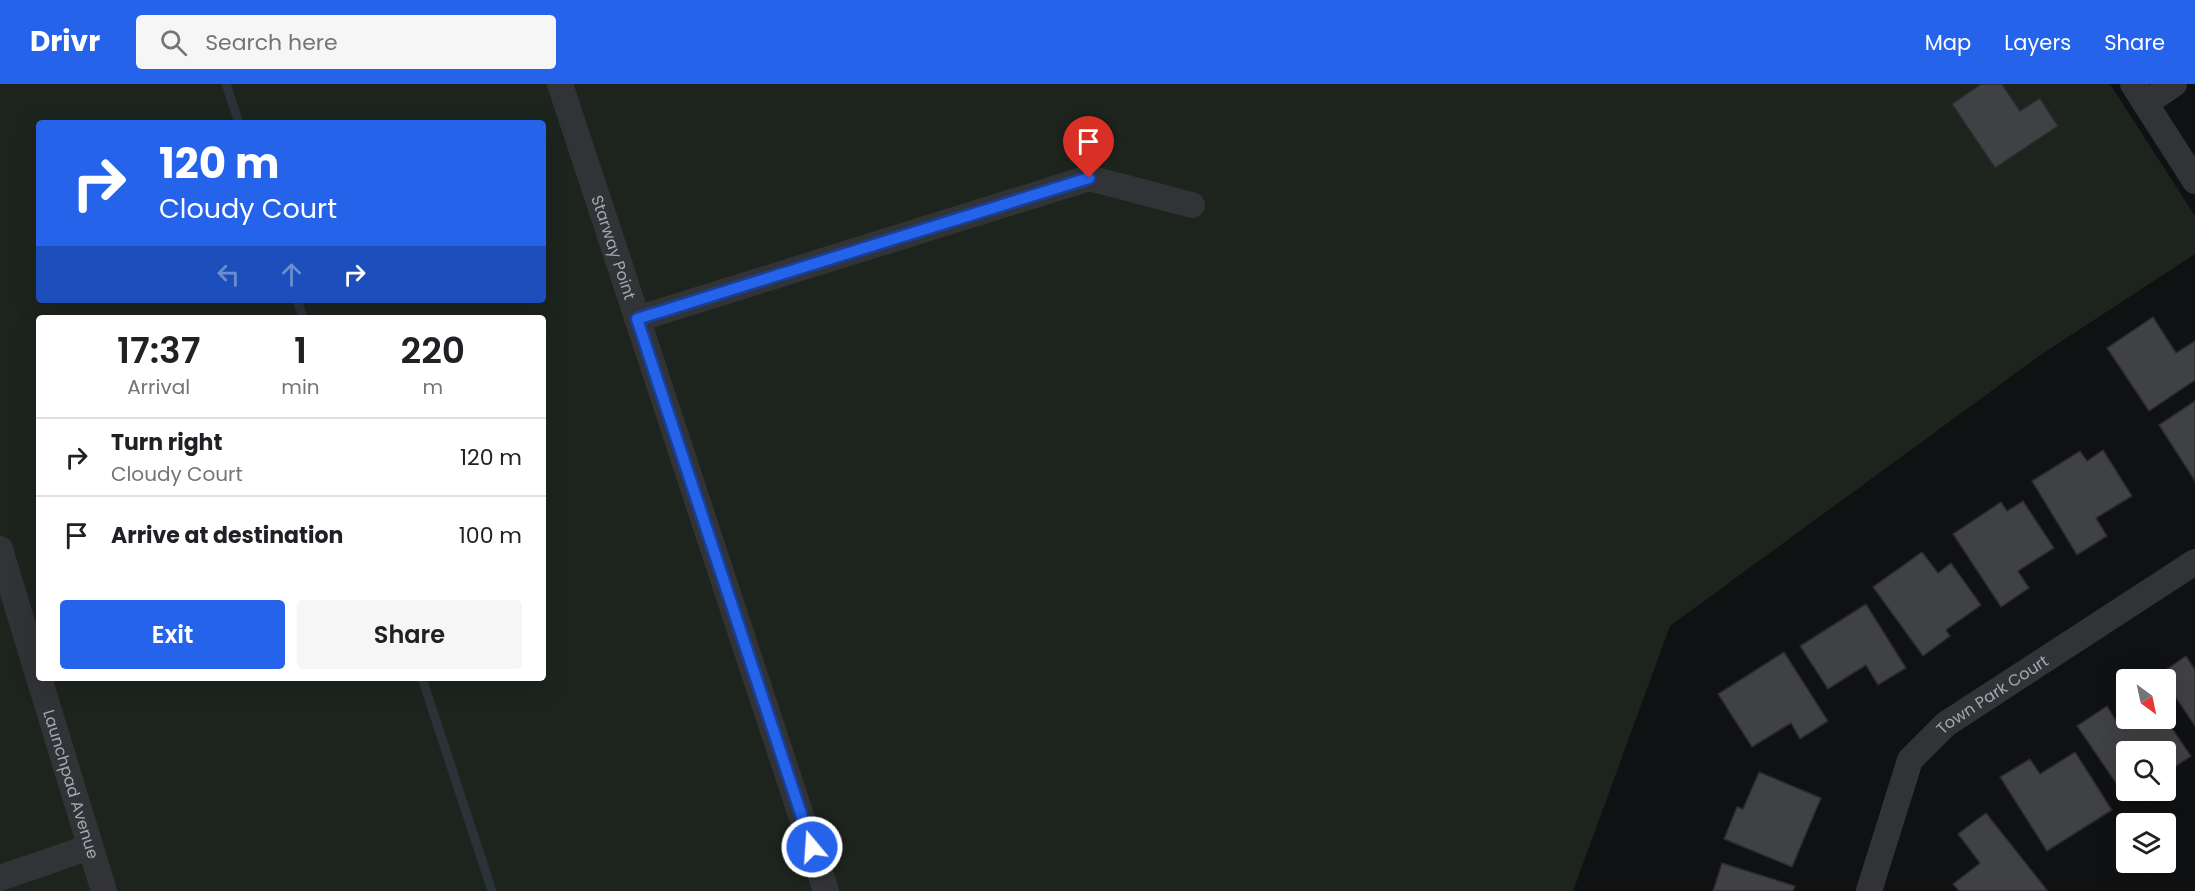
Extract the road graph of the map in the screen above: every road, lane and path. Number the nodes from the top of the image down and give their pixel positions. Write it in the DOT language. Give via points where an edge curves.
graph roads {
  1 [pos="560,84"];
  2 [pos="2174,84"];
  3 [pos="2139,94"];
  4 [pos="2195,181"];
  5 [pos="1192,205"];
  6 [pos="637,319"];
  7 [pos="0,549"];
  8 [pos="2195,562"];
  9 [pos="36,668"];
  10 [pos="40,681"];
  11 [pos="90,847"];
  12 [pos="0,878"];
  13 [pos="104,891"];
  14 [pos="826,891"];
  15 [pos="1869,891"];
  1 -- 6 [label="street, Starway Point"];
  2 -- 3 [label="street"];
  3 -- 4 [label="street"];
  5 -- 6 [label="street" via="1089,178"];
  6 -- 14 [label="street, Starway Point"];
  7 -- 9 [label="street, Launchpad Avenue"];
  8 -- 15 [label="street, Town Park Court" via="1946,724 1910,760"];
  10 -- 11 [label="street, Launchpad Avenue"];
  11 -- 12 [label="street"];
  11 -- 13 [label="street, Launchpad Avenue"];
}
